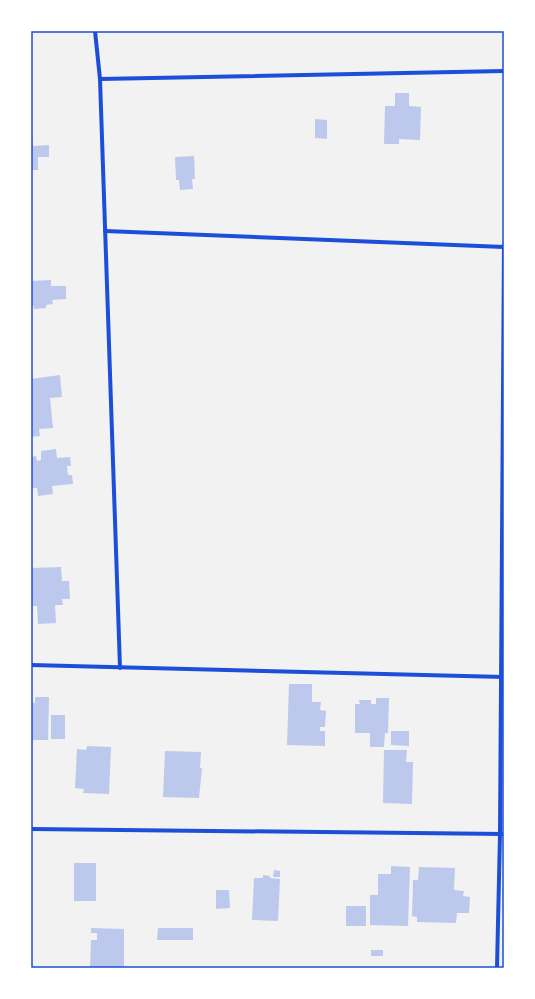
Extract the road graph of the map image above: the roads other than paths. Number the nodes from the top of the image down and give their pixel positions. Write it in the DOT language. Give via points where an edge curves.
graph roads {
  1 [pos="95,31"];
  2 [pos="504,71"];
  3 [pos="100,79"];
  4 [pos="105,231"];
  5 [pos="504,247"];
  6 [pos="31,665"];
  7 [pos="120,668"];
  8 [pos="502,677"];
  9 [pos="31,829"];
  10 [pos="502,834"];
  11 [pos="497,968"];
  1 -- 3 [label="street"];
  2 -- 3 [label="street"];
  3 -- 4 [label="street"];
  4 -- 5 [label="street"];
  4 -- 7 [label="street"];
  5 -- 8 [label="street"];
  6 -- 7 [label="street"];
  7 -- 8 [label="street"];
  8 -- 10 [label="street"];
  9 -- 10 [label="street"];
  10 -- 11 [label="street"];
}
